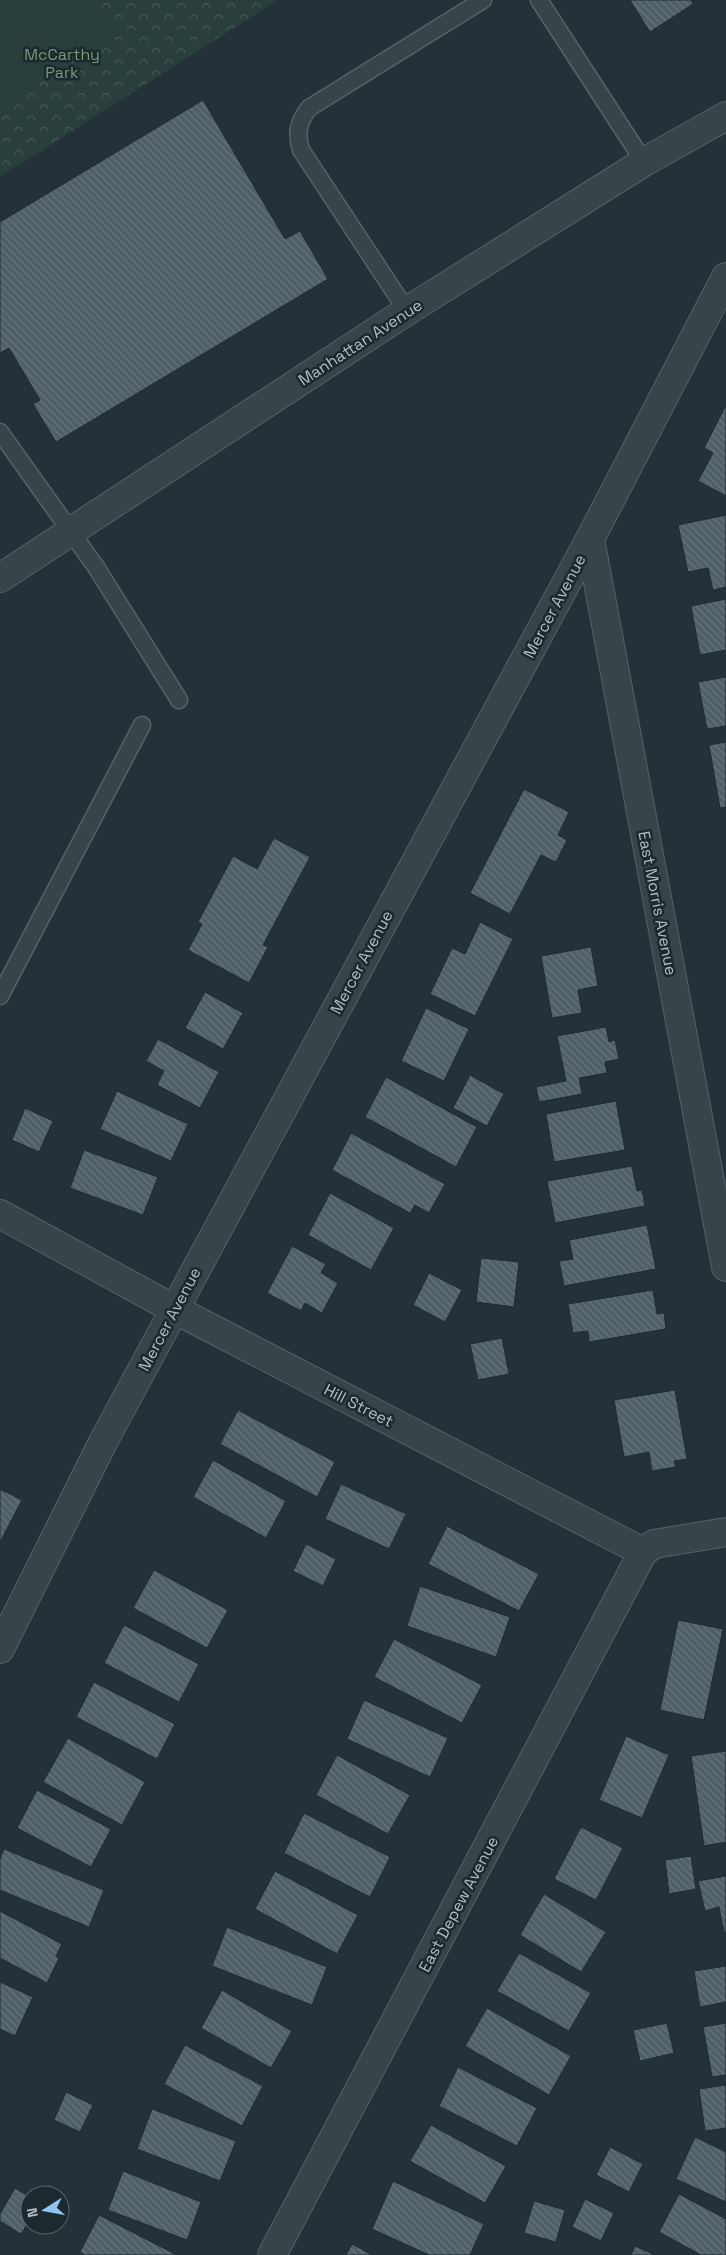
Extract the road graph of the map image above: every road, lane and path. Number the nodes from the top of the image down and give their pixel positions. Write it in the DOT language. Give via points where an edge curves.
graph roads {
  1 [pos="483,0"];
  2 [pos="539,0"];
  3 [pos="726,116"];
  4 [pos="644,162"];
  5 [pos="726,277"];
  6 [pos="407,311"];
  7 [pos="0,432"];
  8 [pos="71,532"];
  9 [pos="590,539"];
  10 [pos="0,578"];
  11 [pos="178,700"];
  12 [pos="142,725"];
  13 [pos="0,996"];
  14 [pos="0,1214"];
  15 [pos="726,1267"];
  16 [pos="174,1309"];
  17 [pos="726,1532"];
  18 [pos="643,1552"];
  19 [pos="0,1650"];
  20 [pos="272,2255"];
  1 -- 6 [label="lane" via="309,108 299,126 298,139 302,150"];
  2 -- 4 [label="lane"];
  3 -- 4 [label="street, Manhattan Avenue"];
  4 -- 6 [label="street, Manhattan Avenue"];
  5 -- 9 [label="street, Mercer Avenue"];
  6 -- 8 [label="street, Manhattan Avenue"];
  7 -- 8 [label="lane"];
  8 -- 10 [label="street, Manhattan Avenue"];
  8 -- 11 [label="lane"];
  9 -- 15 [label="street, East Morris Avenue"];
  9 -- 16 [label="street, Mercer Avenue"];
  12 -- 13 [label="lane"];
  14 -- 16 [label="street, Hill Street"];
  16 -- 18 [label="street, Hill Street"];
  16 -- 19 [label="street, Mercer Avenue" via="103,1442"];
  17 -- 18 [label="street" via="654,1544"];
  18 -- 20 [label="street, East Depew Avenue"];
}
